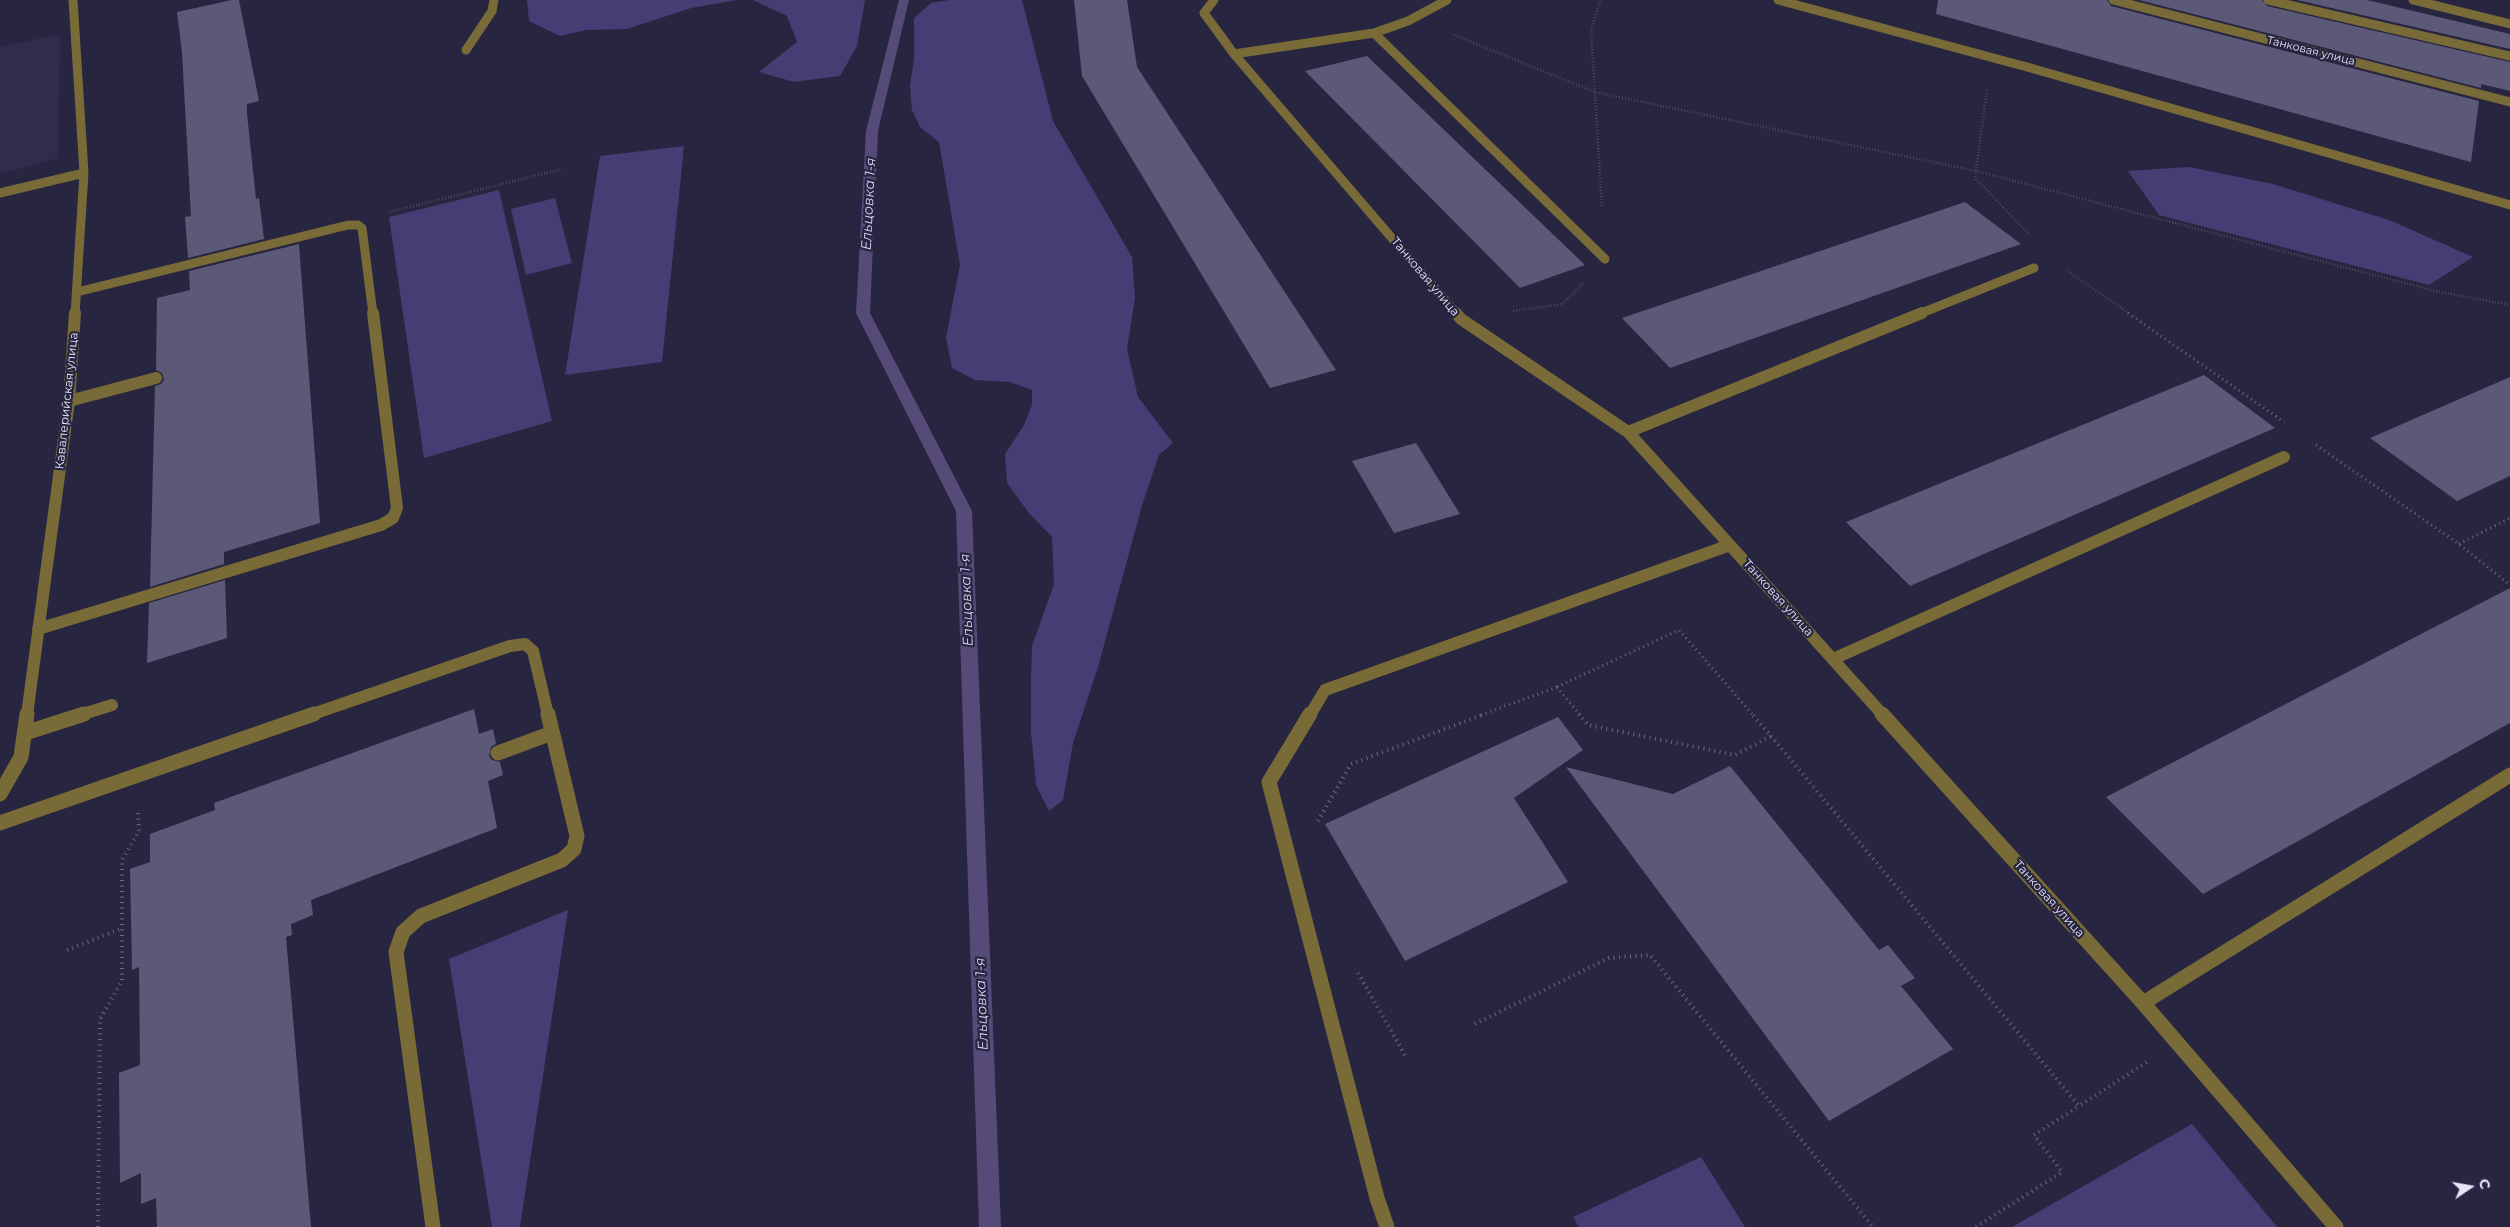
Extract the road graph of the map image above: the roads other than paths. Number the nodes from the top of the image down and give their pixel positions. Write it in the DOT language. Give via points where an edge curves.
graph roads {
  1 [pos="73,0"];
  2 [pos="494,0"];
  3 [pos="1214,0"];
  4 [pos="1447,0"];
  5 [pos="1778,0"];
  6 [pos="2112,0"];
  7 [pos="2268,0"];
  8 [pos="2413,0"];
  9 [pos="2510,24"];
  10 [pos="1374,34"];
  11 [pos="466,50"];
  12 [pos="1234,54"];
  13 [pos="2510,56"];
  14 [pos="2510,102"];
  15 [pos="84,173"];
  16 [pos="0,192"];
  17 [pos="2510,205"];
  18 [pos="1606,259"];
  19 [pos="2034,268"];
  20 [pos="76,292"];
  21 [pos="156,378"];
  22 [pos="69,401"];
  23 [pos="1628,432"];
  24 [pos="2284,457"];
  25 [pos="1730,545"];
  26 [pos="38,629"];
  27 [pos="1833,659"];
  28 [pos="112,705"];
  29 [pos="25,733"];
  30 [pos="552,733"];
  31 [pos="498,753"];
  32 [pos="2510,775"];
  33 [pos="0,794"];
  34 [pos="0,822"];
  35 [pos="2143,1003"];
  36 [pos="433,1227"];
  37 [pos="1387,1227"];
  38 [pos="2336,1227"];
  1 -- 15 [label="street, Кавалерийская улица"];
  2 -- 11 [label="street" via="492,11"];
  3 -- 12 [label="street, Танковая улица" via="1204,13"];
  4 -- 10 [label="street" via="1408,21"];
  5 -- 17 [label="street"];
  6 -- 14 [label="street, Танковая улица"];
  7 -- 13 [label="street"];
  8 -- 9 [label="street"];
  10 -- 12 [label="street"];
  10 -- 18 [label="street"];
  12 -- 23 [label="street, Танковая улица" via="1461,320"];
  15 -- 16 [label="street"];
  15 -- 20 [label="street, Кавалерийская улица"];
  19 -- 23 [label="street"];
  20 -- 22 [label="street, Кавалерийская улица"];
  20 -- 26 [label="street" via="358,225 362,228 397,508 393,518 381,525"];
  21 -- 22 [label="street"];
  22 -- 26 [label="street, Кавалерийская улица"];
  23 -- 25 [label="street, Танковая улица"];
  24 -- 27 [label="street"];
  25 -- 27 [label="street, Танковая улица"];
  25 -- 37 [label="street" via="1325,690 1269,782"];
  26 -- 29 [label="street, Кавалерийская улица"];
  27 -- 35 [label="street, Танковая улица"];
  28 -- 29 [label="street"];
  29 -- 33 [label="street, Кавалерийская улица" via="21,757"];
  30 -- 31 [label="street"];
  30 -- 34 [label="street" via="533,651 525,644 510,646"];
  30 -- 36 [label="street" via="577,836 574,849 562,860 421,916 403,932 396,952"];
  32 -- 35 [label="street"];
  35 -- 38 [label="street, Танковая улица"];
}
